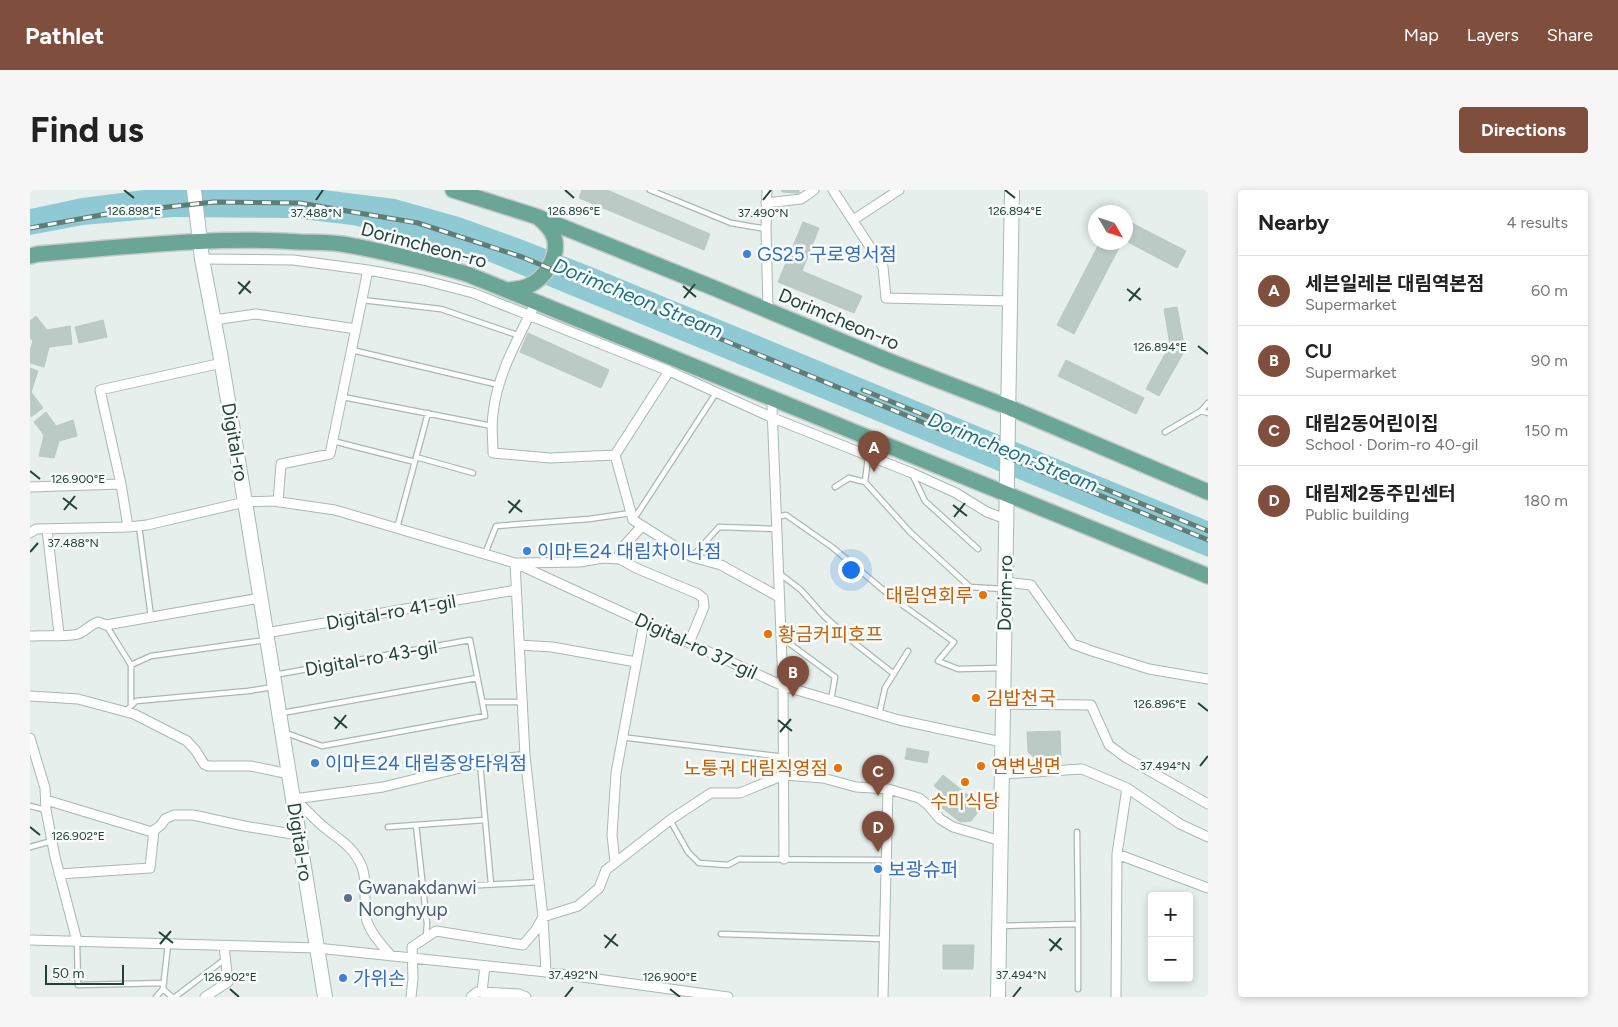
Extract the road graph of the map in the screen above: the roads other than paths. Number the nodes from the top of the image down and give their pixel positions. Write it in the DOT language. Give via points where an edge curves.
graph roads {
  1 [pos="194,190"];
  2 [pos="453,190"];
  3 [pos="650,190"];
  4 [pos="767,190"];
  5 [pos="814,190"];
  6 [pos="833,190"];
  7 [pos="899,190"];
  8 [pos="1012,190"];
  9 [pos="766,203"];
  10 [pos="853,220"];
  11 [pos="543,222"];
  12 [pos="766,228"];
  13 [pos="199,234"];
  14 [pos="33,259"];
  15 [pos="202,259"];
  16 [pos="368,270"];
  17 [pos="513,290"];
  18 [pos="362,300"];
  19 [pos="1010,301"];
  20 [pos="536,302"];
  21 [pos="768,310"];
  22 [pos="529,317"];
  23 [pos="214,320"];
  24 [pos="356,329"];
  25 [pos="520,336"];
  26 [pos="352,350"];
  27 [pos="222,363"];
  28 [pos="669,372"];
  29 [pos="499,385"];
  30 [pos="716,392"];
  31 [pos="343,397"];
  32 [pos="774,398"];
  33 [pos="1208,403"];
  34 [pos="1008,411"];
  35 [pos="1201,411"];
  36 [pos="428,413"];
  37 [pos="1208,413"];
  38 [pos="773,418"];
  39 [pos="492,426"];
  40 [pos="1165,432"];
  41 [pos="333,441"];
  42 [pos="615,455"];
  43 [pos="868,457"];
  44 [pos="416,460"];
  45 [pos="473,473"];
  46 [pos="912,473"];
  47 [pos="865,482"];
  48 [pos="121,484"];
  49 [pos="30,487"];
  50 [pos="835,487"];
  51 [pos="1007,487"];
  52 [pos="1208,492"];
  53 [pos="245,502"];
  54 [pos="278,502"];
  55 [pos="632,516"];
  56 [pos="776,517"];
  57 [pos="1006,519"];
  58 [pos="139,526"];
  59 [pos="642,526"];
  60 [pos="128,527"];
  61 [pos="397,528"];
  62 [pos="47,529"];
  63 [pos="777,529"];
  64 [pos="30,533"];
  65 [pos="978,549"];
  66 [pos="485,554"];
  67 [pos="692,557"];
  68 [pos="617,559"];
  69 [pos="515,563"];
  70 [pos="778,572"];
  71 [pos="1208,576"];
  72 [pos="1005,585"];
  73 [pos="516,590"];
  74 [pos="779,597"];
  75 [pos="260,598"];
  76 [pos="151,617"];
  77 [pos="644,622"];
  78 [pos="106,625"];
  79 [pos="59,634"];
  80 [pos="30,636"];
  81 [pos="267,636"];
  82 [pos="781,637"];
  83 [pos="689,643"];
  84 [pos="519,645"];
  85 [pos="908,651"];
  86 [pos="636,662"];
  87 [pos="130,664"];
  88 [pos="1004,668"];
  89 [pos="894,674"];
  90 [pos="477,678"];
  91 [pos="1208,679"];
  92 [pos="274,681"];
  93 [pos="782,686"];
  94 [pos="30,696"];
  95 [pos="831,700"];
  96 [pos="482,702"];
  97 [pos="522,702"];
  98 [pos="1003,704"];
  99 [pos="128,708"];
  100 [pos="279,714"];
  101 [pos="879,714"];
  102 [pos="282,732"];
  103 [pos="30,738"];
  104 [pos="621,738"];
  105 [pos="1002,742"];
  106 [pos="524,756"];
  107 [pos="784,757"];
  108 [pos="480,763"];
  109 [pos="289,774"];
  110 [pos="1002,774"];
  111 [pos="784,775"];
  112 [pos="888,788"];
  113 [pos="1127,788"];
  114 [pos="294,798"];
  115 [pos="46,800"];
  116 [pos="1208,804"];
  117 [pos="30,806"];
  118 [pos="46,810"];
  119 [pos="485,820"];
  120 [pos="670,820"];
  121 [pos="416,825"];
  122 [pos="388,828"];
  123 [pos="154,830"];
  124 [pos="1077,832"];
  125 [pos="298,834"];
  126 [pos="1208,837"];
  127 [pos="52,841"];
  128 [pos="1000,841"];
  129 [pos="30,847"];
  130 [pos="1117,854"];
  131 [pos="784,859"];
  132 [pos="886,860"];
  133 [pos="615,862"];
  134 [pos="59,874"];
  135 [pos="539,882"];
  136 [pos="491,884"];
  137 [pos="463,886"];
  138 [pos="1208,888"];
  139 [pos="543,917"];
  140 [pos="1078,924"];
  141 [pos="999,926"];
  142 [pos="721,934"];
  143 [pos="426,938"];
  144 [pos="884,939"];
  145 [pos="30,940"];
  146 [pos="77,941"];
  147 [pos="168,944"];
  148 [pos="224,946"];
  149 [pos="317,948"];
  150 [pos="391,956"];
  151 [pos="225,958"];
  152 [pos="411,958"];
  153 [pos="485,966"];
  154 [pos="546,972"];
  155 [pos="164,983"];
  156 [pos="163,989"];
  157 [pos="1078,989"];
  158 [pos="675,993"];
  159 [pos="486,994"];
  160 [pos="156,997"];
  161 [pos="174,997"];
  162 [pos="205,997"];
  163 [pos="324,997"];
  164 [pos="411,997"];
  165 [pos="471,997"];
  166 [pos="526,997"];
  167 [pos="728,997"];
  168 [pos="883,997"];
  169 [pos="998,997"];
  170 [pos="1116,997"];
  1 -- 13 [label="main road, Digital-ro"];
  2 -- 11 [label="main road, Dorimcheon-ro"];
  3 -- 12 [label="lane" via="731,223"];
  4 -- 9 [label="street"];
  5 -- 9 [label="street" via="801,199"];
  6 -- 10 [label="street"];
  7 -- 10 [label="street"];
  8 -- 19 [label="main road, Dorim-ro"];
  9 -- 12 [label="street"];
  10 -- 19 [label="street" via="884,267 886,298"];
  11 -- 17 [label="main road" via="554,237 555,249 550,265 540,279"];
  11 -- 21 [label="main road, Dorimcheon-ro"];
  12 -- 21 [label="street"];
  13 -- 14 [label="main road, Dorimcheon-ro"];
  13 -- 15 [label="main road, Digital-ro"];
  13 -- 17 [label="main road, Dorimcheon-ro" via="340,244 415,259"];
  15 -- 16 [label="street" via="293,260"];
  15 -- 23 [label="main road, Digital-ro"];
  16 -- 18 [label="street"];
  16 -- 22 [label="street" via="473,293"];
  17 -- 20 [label="main road, Dorimcheon-ro"];
  18 -- 24 [label="street"];
  18 -- 25 [label="lane" via="441,309"];
  19 -- 34 [label="main road, Dorim-ro"];
  20 -- 22 [label="street"];
  20 -- 32 [label="main road, Dorimcheon-ro"];
  21 -- 34 [label="main road, Dorimcheon-ro"];
  22 -- 25 [label="street"];
  22 -- 28 [label="street"];
  23 -- 24 [label="street" via="256,314"];
  23 -- 27 [label="main road, Digital-ro"];
  24 -- 26 [label="street"];
  25 -- 29 [label="street"];
  26 -- 29 [label="lane"];
  26 -- 31 [label="street"];
  27 -- 48 [label="street" via="100,390"];
  27 -- 53 [label="main road, Digital-ro"];
  28 -- 30 [label="street"];
  28 -- 42 [label="street"];
  29 -- 39 [label="street"];
  30 -- 38 [label="street"];
  30 -- 55 [label="lane"];
  31 -- 36 [label="lane"];
  31 -- 41 [label="street"];
  32 -- 38 [label="street"];
  32 -- 51 [label="main road, Dorimcheon-ro"];
  33 -- 35 [label="lane"];
  34 -- 51 [label="main road, Dorim-ro"];
  34 -- 52 [label="main road, Dorimcheon-ro"];
  35 -- 37 [label="lane"];
  35 -- 40 [label="lane"];
  36 -- 39 [label="lane"];
  36 -- 44 [label="lane"];
  38 -- 43 [label="street"];
  38 -- 56 [label="street"];
  39 -- 42 [label="street" via="493,453 550,458"];
  41 -- 44 [label="lane"];
  41 -- 54 [label="street" via="330,454 281,464"];
  42 -- 55 [label="street"];
  43 -- 46 [label="street"];
  43 -- 47 [label="lane"];
  44 -- 45 [label="lane"];
  44 -- 61 [label="lane"];
  46 -- 57 [label="street"];
  46 -- 65 [label="lane" via="925,501"];
  47 -- 50 [label="lane" via="849,478"];
  47 -- 72 [label="lane" via="910,532 970,587"];
  48 -- 49 [label="street"];
  48 -- 60 [label="street"];
  51 -- 57 [label="main road, Dorim-ro"];
  51 -- 71 [label="main road, Dorimcheon-ro"];
  53 -- 54 [label="street, Digital-ro 37-gil"];
  53 -- 58 [label="street, Digital-ro 37-gil"];
  53 -- 75 [label="main road, Digital-ro"];
  54 -- 61 [label="street, Digital-ro 37-gil" via="335,510"];
  55 -- 59 [label="street"];
  55 -- 66 [label="lane" via="496,526"];
  56 -- 63 [label="street"];
  56 -- 88 [label="lane" via="786,515 832,547 894,599 954,642 938,661 958,669"];
  57 -- 72 [label="main road, Dorim-ro"];
  58 -- 60 [label="street, Digital-ro 37-gil"];
  58 -- 76 [label="lane"];
  59 -- 67 [label="street"];
  59 -- 68 [label="street"];
  60 -- 62 [label="street, Digital-ro 37-gil"];
  61 -- 66 [label="street, Digital-ro 37-gil"];
  62 -- 64 [label="street, Digital-ro 37-gil" via="36,529"];
  62 -- 79 [label="street"];
  63 -- 67 [label="lane" via="719,527"];
  63 -- 70 [label="street"];
  66 -- 69 [label="street, Digital-ro 37-gil"];
  67 -- 74 [label="street" via="721,565"];
  68 -- 69 [label="street"];
  68 -- 83 [label="street" via="703,598 704,607"];
  69 -- 73 [label="street"];
  69 -- 77 [label="street, Digital-ro 37-gil"];
  70 -- 74 [label="street"];
  70 -- 89 [label="lane" via="801,590 856,645"];
  72 -- 88 [label="main road, Dorim-ro"];
  72 -- 91 [label="street" via="1030,585 1073,644 1149,669"];
  73 -- 81 [label="street, Digital-ro 41-gil"];
  73 -- 84 [label="street"];
  74 -- 82 [label="street"];
  75 -- 76 [label="street"];
  75 -- 81 [label="main road, Digital-ro"];
  76 -- 78 [label="street"];
  77 -- 83 [label="street, Digital-ro 37-gil"];
  77 -- 86 [label="street"];
  78 -- 79 [label="street" via="98,622 75,635"];
  78 -- 87 [label="lane"];
  79 -- 80 [label="street"];
  81 -- 87 [label="lane" via="152,656"];
  81 -- 92 [label="main road, Digital-ro"];
  82 -- 93 [label="street"];
  82 -- 95 [label="lane" via="835,677"];
  83 -- 93 [label="street, Digital-ro 37-gil"];
  84 -- 86 [label="street" via="552,647"];
  84 -- 97 [label="street"];
  85 -- 89 [label="lane"];
  86 -- 104 [label="street"];
  87 -- 99 [label="lane"];
  88 -- 98 [label="main road, Dorim-ro"];
  89 -- 101 [label="lane" via="885,688"];
  90 -- 92 [label="lane, Digital-ro 43-gil" via="470,640"];
  90 -- 96 [label="lane"];
  90 -- 100 [label="lane"];
  92 -- 99 [label="lane" via="248,692 136,701"];
  92 -- 100 [label="main road, Digital-ro"];
  93 -- 95 [label="street, Digital-ro 37-gil"];
  93 -- 107 [label="street"];
  94 -- 99 [label="street" via="78,699"];
  95 -- 101 [label="street, Digital-ro 37-gil"];
  96 -- 97 [label="lane"];
  96 -- 102 [label="lane" via="485,716 322,746"];
  97 -- 106 [label="street"];
  98 -- 105 [label="main road, Dorim-ro"];
  98 -- 116 [label="street" via="1091,705 1109,745"];
  99 -- 109 [label="street" via="187,741 208,766 251,766"];
  100 -- 102 [label="main road, Digital-ro"];
  101 -- 105 [label="street, Digital-ro 37-gil"];
  102 -- 109 [label="main road, Digital-ro"];
  103 -- 115 [label="street"];
  104 -- 107 [label="lane"];
  104 -- 133 [label="street" via="612,835"];
  105 -- 110 [label="main road, Dorim-ro"];
  106 -- 108 [label="street"];
  106 -- 135 [label="street"];
  107 -- 111 [label="street"];
  108 -- 114 [label="street" via="383,787"];
  108 -- 119 [label="lane"];
  109 -- 114 [label="main road, Digital-ro"];
  110 -- 113 [label="street" via="1082,769"];
  110 -- 128 [label="main road, Dorim-ro"];
  111 -- 112 [label="street" via="823,778 856,787"];
  111 -- 120 [label="street" via="740,793 711,793"];
  111 -- 131 [label="street"];
  112 -- 128 [label="street" via="919,798 953,827"];
  112 -- 132 [label="street"];
  113 -- 126 [label="street" via="1180,824"];
  113 -- 130 [label="street"];
  114 -- 125 [label="main road, Digital-ro"];
  114 -- 150 [label="street" via="343,840 361,865 365,880 366,918 377,940"];
  115 -- 118 [label="street"];
  115 -- 123 [label="street"];
  117 -- 118 [label="lane"];
  118 -- 127 [label="street"];
  119 -- 121 [label="lane"];
  119 -- 136 [label="lane"];
  120 -- 131 [label="lane" via="688,852 699,863 728,865 739,859"];
  120 -- 133 [label="street"];
  121 -- 122 [label="lane"];
  121 -- 143 [label="lane"];
  123 -- 125 [label="street" via="165,818 193,815"];
  123 -- 134 [label="street" via="150,868"];
  124 -- 140 [label="lane"];
  125 -- 149 [label="main road, Digital-ro"];
  127 -- 129 [label="lane"];
  127 -- 134 [label="street"];
  128 -- 141 [label="main road, Dorim-ro"];
  130 -- 138 [label="street"];
  130 -- 170 [label="street"];
  131 -- 132 [label="lane"];
  132 -- 144 [label="street"];
  133 -- 139 [label="street" via="606,870 599,888 578,906"];
  134 -- 146 [label="street"];
  135 -- 136 [label="lane"];
  135 -- 139 [label="street"];
  136 -- 137 [label="lane"];
  139 -- 143 [label="street" via="523,945 436,932"];
  139 -- 154 [label="street"];
  140 -- 141 [label="lane"];
  140 -- 157 [label="lane"];
  141 -- 169 [label="main road, Dorim-ro"];
  142 -- 144 [label="lane"];
  143 -- 152 [label="street" via="412,947"];
  144 -- 168 [label="street"];
  145 -- 146 [label="street"];
  146 -- 147 [label="street"];
  146 -- 155 [label="lane" via="78,985"];
  147 -- 148 [label="street"];
  147 -- 155 [label="lane"];
  148 -- 149 [label="street"];
  148 -- 151 [label="street"];
  149 -- 150 [label="street"];
  149 -- 163 [label="main road, Digital-ro"];
  150 -- 152 [label="street"];
  151 -- 161 [label="lane"];
  151 -- 162 [label="street" via="228,982"];
  152 -- 153 [label="street"];
  152 -- 164 [label="street"];
  153 -- 154 [label="street"];
  153 -- 159 [label="street"];
  154 -- 158 [label="street"];
  155 -- 156 [label="lane"];
  156 -- 160 [label="lane"];
  156 -- 161 [label="lane"];
  158 -- 167 [label="street"];
  159 -- 165 [label="street" via="477,992"];
  159 -- 166 [label="street"];
}
